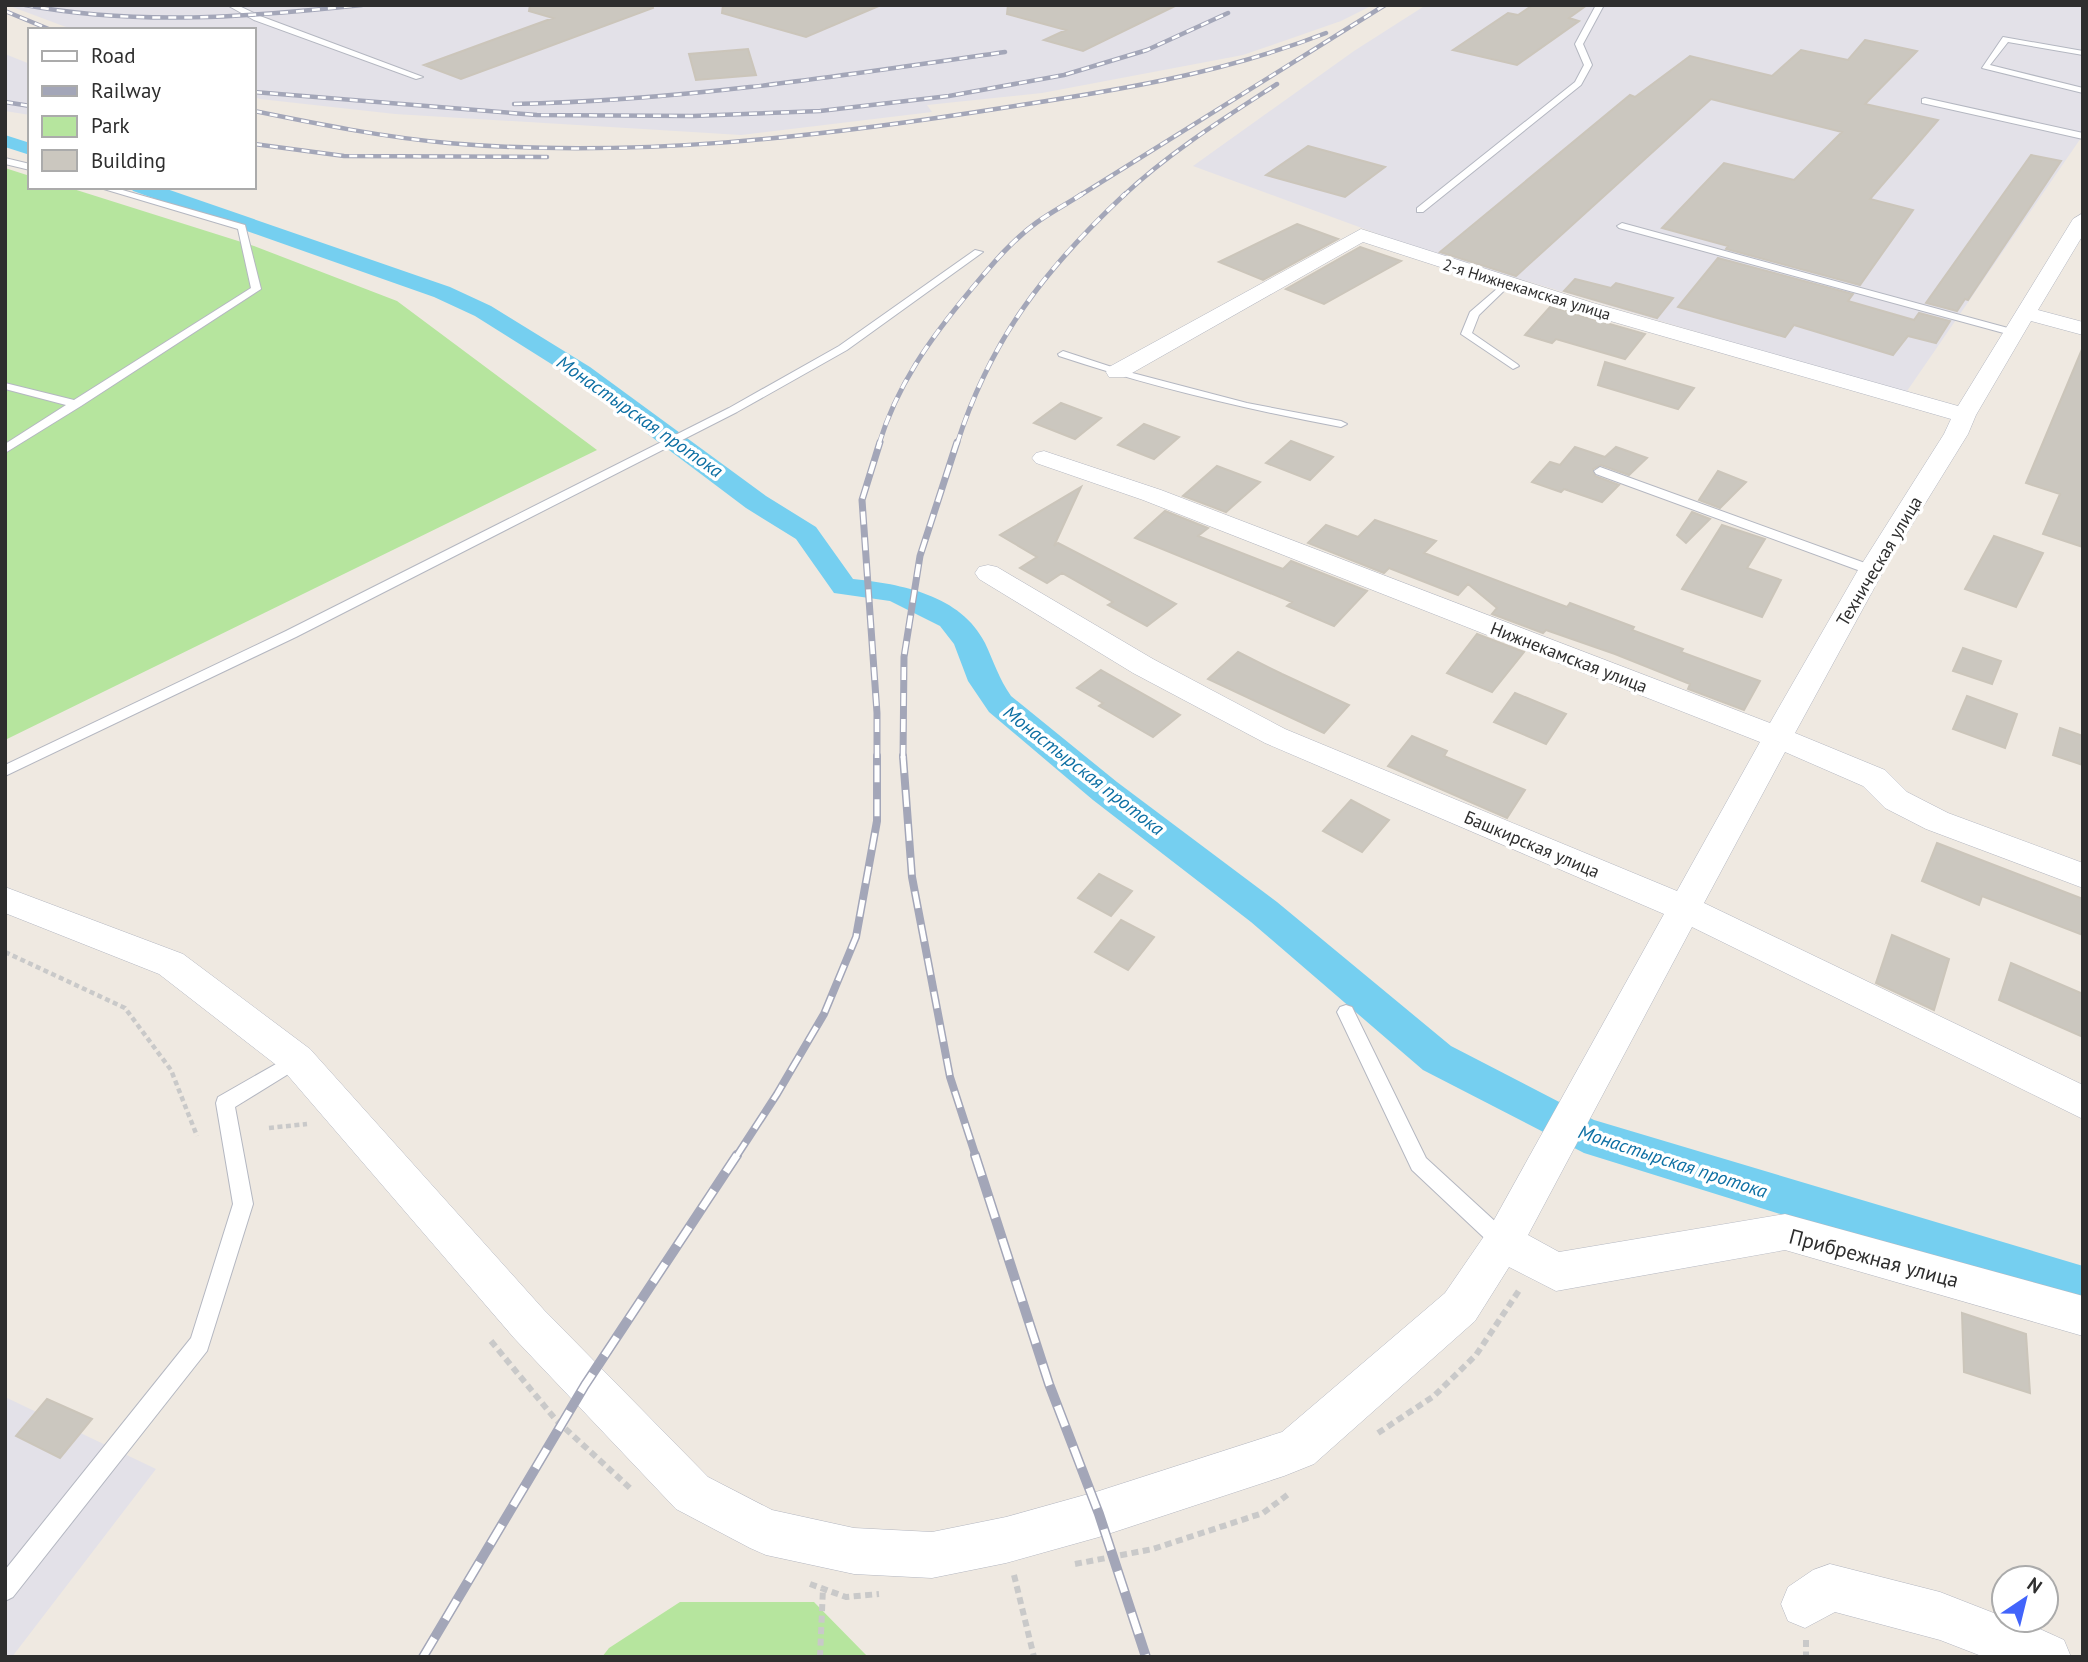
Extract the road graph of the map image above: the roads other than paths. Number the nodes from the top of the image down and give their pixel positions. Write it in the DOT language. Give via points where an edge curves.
graph roads {
  1 [pos="231,5"];
  2 [pos="1600,5"];
  3 [pos="2083,53"];
  4 [pos="419,76"];
  5 [pos="2083,91"];
  6 [pos="1925,101"];
  7 [pos="2083,136"];
  8 [pos="5,160"];
  9 [pos="28,166"];
  10 [pos="108,189"];
  11 [pos="1420,210"];
  12 [pos="2083,219"];
  13 [pos="1622,226"];
  14 [pos="978,251"];
  15 [pos="1506,284"];
  16 [pos="2021,323"];
  17 [pos="2083,329"];
  18 [pos="1063,354"];
  19 [pos="1513,366"];
  20 [pos="1117,372"];
  21 [pos="5,386"];
  22 [pos="77,404"];
  23 [pos="1964,415"];
  24 [pos="1341,424"];
  25 [pos="5,449"];
  26 [pos="1044,458"];
  27 [pos="1600,471"];
  28 [pos="1871,570"];
  29 [pos="988,573"];
  30 [pos="1777,739"];
  31 [pos="5,771"];
  32 [pos="2083,876"];
  33 [pos="5,899"];
  34 [pos="1686,909"];
  35 [pos="1346,1012"];
  36 [pos="297,1060"];
  37 [pos="2083,1103"];
  38 [pos="1503,1242"];
  39 [pos="2083,1316"];
  40 [pos="9,1579"];
  41 [pos="1805,1605"];
  42 [pos="2047,1657"];
  1 -- 4 [label="lane"];
  2 -- 11 [label="lane" via="1579,44 1588,65 1578,83"];
  3 -- 5 [label="lane" via="2006,39 1985,66"];
  6 -- 7 [label="lane"];
  8 -- 9 [label="lane"];
  10 -- 22 [label="lane" via="242,227 256,289"];
  12 -- 16 [label="street, Техническая улица"];
  13 -- 16 [label="lane"];
  14 -- 31 [label="lane" via="843,348 733,410 290,634"];
  15 -- 19 [label="lane" via="1474,314 1466,334"];
  15 -- 20 [label="street, 2-я Нижнекамская улица" via="1361,235"];
  15 -- 23 [label="street, 2-я Нижнекамская улица"];
  16 -- 17 [label="street"];
  16 -- 23 [label="street, Техническая улица"];
  18 -- 20 [label="lane"];
  20 -- 24 [label="lane" via="1246,406"];
  21 -- 22 [label="lane"];
  22 -- 25 [label="lane"];
  23 -- 28 [label="street, Техническая улица"];
  26 -- 30 [label="street, Нижнекамская улица" via="1152,495"];
  27 -- 28 [label="lane"];
  28 -- 30 [label="street, Техническая улица"];
  29 -- 34 [label="street, Башкирская улица" via="1143,666 1275,736"];
  30 -- 32 [label="street, Нижнекамская улица" via="1874,778 1896,800 1937,821"];
  30 -- 34 [label="street, Техническая улица"];
  33 -- 36 [label="street, Техническая улица" via="171,964"];
  34 -- 37 [label="street, Башкирская улица"];
  34 -- 38 [label="street, Техническая улица"];
  35 -- 38 [label="lane" via="1419,1164"];
  36 -- 38 [label="street, Техническая улица" via="529,1324 692,1493 766,1532 854,1551 932,1555 1006,1540 1298,1448 1460,1307"];
  36 -- 40 [label="lane" via="225,1103 243,1203 200,1344"];
  38 -- 39 [label="street, Прибрежная улица" via="1556,1272 1785,1232"];
  41 -- 42 [label="street" via="1830,1587 1940,1616"];
}
